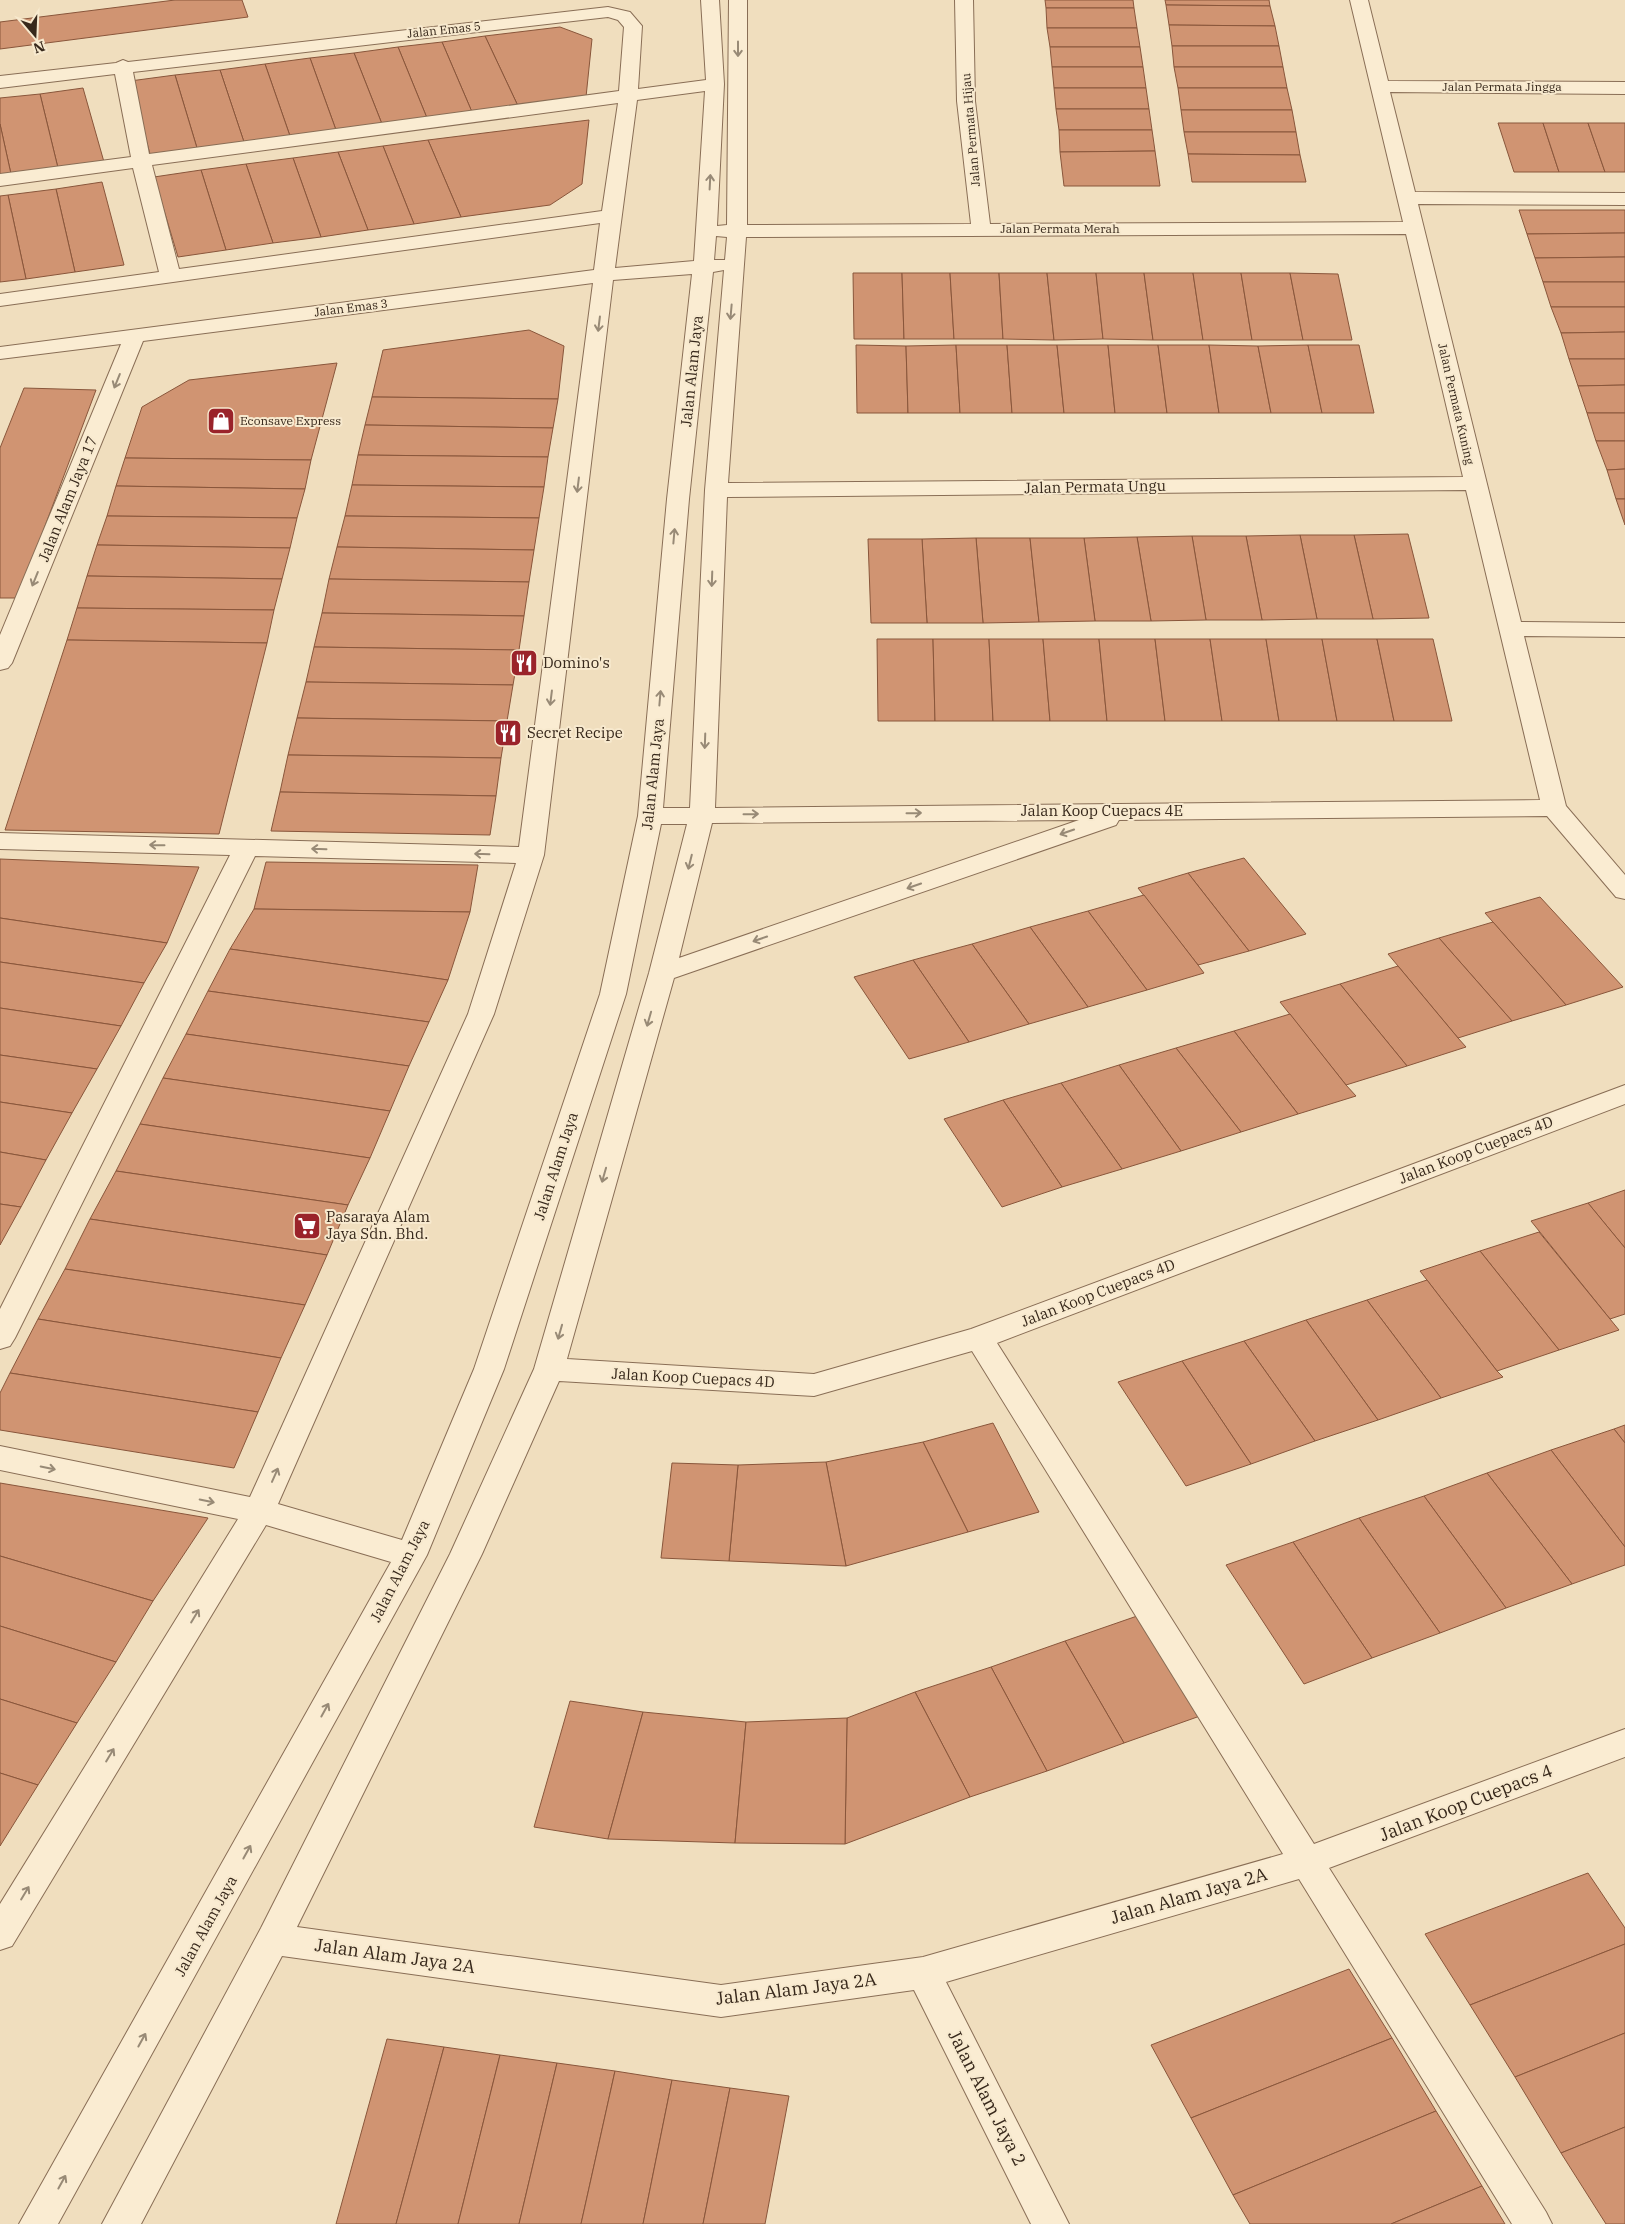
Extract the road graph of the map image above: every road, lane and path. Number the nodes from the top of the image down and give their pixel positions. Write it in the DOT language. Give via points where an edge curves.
graph roads {
  1 [pos="710,0"];
  2 [pos="738,0"];
  3 [pos="964,0"];
  4 [pos="1359,0"];
  5 [pos="123,66"];
  6 [pos="0,82"];
  7 [pos="716,84"];
  8 [pos="1379,86"];
  9 [pos="1625,88"];
  10 [pos="628,96"];
  11 [pos="141,161"];
  12 [pos="0,180"];
  13 [pos="1407,198"];
  14 [pos="1625,199"];
  15 [pos="611,216"];
  16 [pos="1413,228"];
  17 [pos="981,229"];
  18 [pos="738,230"];
  19 [pos="707,231"];
  20 [pos="735,264"];
  21 [pos="703,266"];
  22 [pos="170,275"];
  23 [pos="605,275"];
  24 [pos="0,300"];
  25 [pos="135,336"];
  26 [pos="0,353"];
  27 [pos="1475,483"];
  28 [pos="716,490"];
  29 [pos="1510,629"];
  30 [pos="1625,630"];
  31 [pos="0,663"];
  32 [pos="1554,808"];
  33 [pos="1130,811"];
  34 [pos="702,815"];
  35 [pos="650,816"];
  36 [pos="0,841"];
  37 [pos="248,847"];
  38 [pos="530,855"];
  39 [pos="1625,891"];
  40 [pos="662,973"];
  41 [pos="1625,1094"];
  42 [pos="0,1338"];
  43 [pos="979,1338"];
  44 [pos="549,1369"];
  45 [pos="0,1458"];
  46 [pos="259,1511"];
  47 [pos="411,1555"];
  48 [pos="1625,1743"];
  49 [pos="1307,1862"];
  50 [pos="0,1935"];
  51 [pos="273,1939"];
  52 [pos="923,1972"];
  53 [pos="38,2224"];
  54 [pos="120,2224"];
  55 [pos="1050,2224"];
  56 [pos="1534,2224"];
  1 -- 7 [label="street, Jalan Alam Jaya"];
  2 -- 18 [label="street, one-way"];
  3 -- 17 [label="street, Jalan Permata Hijau" via="966,101"];
  4 -- 8 [label="street, Jalan Permata Kuning"];
  5 -- 6 [label="street, Jalan Emas 5"];
  5 -- 10 [label="street, Jalan Emas 5" via="608,12 624,16 633,26"];
  5 -- 11 [label="street"];
  7 -- 10 [label="street"];
  19 -- 7 [label="street, Jalan Alam Jaya, one-way"];
  8 -- 9 [label="street, Jalan Permata Jingga"];
  8 -- 13 [label="street, Jalan Permata Kuning"];
  10 -- 11 [label="street"];
  10 -- 15 [label="street, Jalan Emas 5"];
  11 -- 12 [label="street"];
  11 -- 22 [label="street"];
  13 -- 14 [label="street"];
  13 -- 16 [label="street, Jalan Permata Kuning"];
  15 -- 22 [label="street"];
  15 -- 23 [label="street, Jalan Emas 5"];
  16 -- 17 [label="street, Jalan Permata Merah"];
  16 -- 27 [label="street, Jalan Permata Kuning"];
  17 -- 18 [label="street, Jalan Permata Merah"];
  18 -- 19 [label="street, Jalan Permata Merah"];
  18 -- 20 [label="street"];
  19 -- 21 [label="street, Jalan Alam Jaya"];
  20 -- 21 [label="street, Jalan Emas 3"];
  20 -- 28 [label="street, one-way"];
  21 -- 23 [label="street, Jalan Emas 3"];
  35 -- 21 [label="street, Jalan Alam Jaya, one-way" via="678,499"];
  22 -- 24 [label="street"];
  23 -- 25 [label="street, Jalan Emas 3"];
  23 -- 38 [label="street, Jalan Emas 5, one-way"];
  25 -- 26 [label="street, Jalan Emas 3"];
  25 -- 31 [label="street, Jalan Alam Jaya 17, one-way"];
  27 -- 28 [label="street, Jalan Permata Ungu"];
  27 -- 29 [label="street, Jalan Permata Kuning"];
  28 -- 34 [label="street, one-way"];
  29 -- 30 [label="street"];
  29 -- 32 [label="street, Jalan Permata Kuning"];
  32 -- 33 [label="street, Jalan Koop Cuepacs 4E"];
  32 -- 39 [label="street"];
  34 -- 33 [label="street, Jalan Koop Cuepacs 4E, one-way"];
  33 -- 40 [label="street, one-way"];
  34 -- 35 [label="street, Jalan Koop Cuepacs 4E"];
  34 -- 40 [label="street, one-way"];
  35 -- 47 [label="street, Jalan Alam Jaya" via="613,994 489,1368"];
  37 -- 36 [label="street, one-way"];
  38 -- 37 [label="street, one-way"];
  37 -- 42 [label="street"];
  46 -- 38 [label="street, Jalan Emas 5, one-way" via="481,1014"];
  40 -- 44 [label="street, one-way"];
  41 -- 43 [label="street, Jalan Koop Cuepacs 4D"];
  43 -- 44 [label="street, Jalan Koop Cuepacs 4D" via="814,1385"];
  43 -- 49 [label="street"];
  44 -- 51 [label="street" via="466,1554"];
  45 -- 46 [label="street, one-way"];
  46 -- 47 [label="street"];
  50 -- 46 [label="street, Jalan Emas 5, one-way"];
  53 -- 47 [label="street, Jalan Alam Jaya, one-way"];
  48 -- 49 [label="street, Jalan Koop Cuepacs 4"];
  49 -- 52 [label="street, Jalan Alam Jaya 2A"];
  49 -- 56 [label="street"];
  51 -- 52 [label="street, Jalan Alam Jaya 2A" via="721,2002"];
  51 -- 54 [label="street"];
  52 -- 55 [label="street, Jalan Alam Jaya 2"];
}
